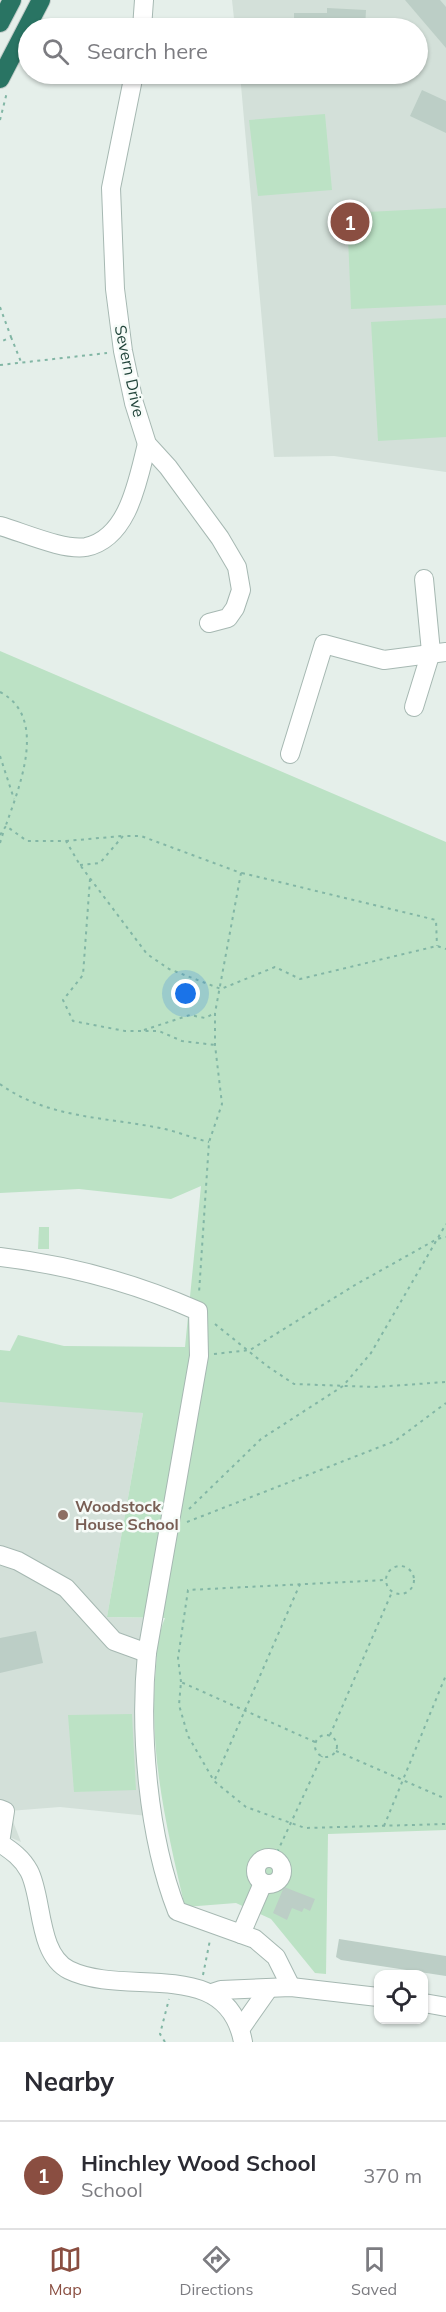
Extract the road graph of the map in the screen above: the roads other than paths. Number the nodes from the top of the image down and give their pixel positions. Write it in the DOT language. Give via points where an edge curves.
graph roads {
  1 [pos="12,0"];
  2 [pos="41,0"];
  3 [pos="144,0"];
  4 [pos="31,18"];
  5 [pos="143,18"];
  6 [pos="0,23"];
  7 [pos="18,42"];
  8 [pos="16,46"];
  9 [pos="0,65"];
  10 [pos="0,79"];
  11 [pos="132,84"];
  12 [pos="147,444"];
  13 [pos="0,526"];
  14 [pos="424,579"];
  15 [pos="209,623"];
  16 [pos="438,652"];
  17 [pos="414,707"];
  18 [pos="290,754"];
  19 [pos="0,1257"];
  20 [pos="0,1555"];
  21 [pos="147,1653"];
  22 [pos="0,1809"];
  23 [pos="0,1843"];
  24 [pos="274,1860"];
  25 [pos="241,1934"];
  26 [pos="291,1987"];
  27 [pos="269,1988"];
  28 [pos="207,1991"];
  29 [pos="374,1997"];
  30 [pos="428,2004"];
  31 [pos="446,2007"];
  32 [pos="242,2035"];
  1 -- 6 [label="highway"];
  2 -- 4 [label="highway"];
  3 -- 5 [label="street"];
  7 -- 8 [label="highway"];
  8 -- 9 [label="street"];
  8 -- 10 [label="highway"];
  11 -- 12 [label="street, Severn Drive" via="111,188 115,289 123,351"];
  12 -- 13 [label="street" via="127,511 109,535 86,547 68,546"];
  12 -- 15 [label="street, Severn Drive" via="188,494 237,567 241,590 235,609 228,618"];
  14 -- 16 [label="street"];
  16 -- 17 [label="street"];
  16 -- 18 [label="street" via="384,660 324,644"];
  19 -- 21 [label="street" via="45,1262 131,1285 198,1311 199,1356"];
  20 -- 21 [label="street" via="66,1588 114,1641"];
  21 -- 25 [label="street" via="142,1701 164,1878 177,1911"];
  22 -- 23 [label="street" via="4,1811"];
  23 -- 28 [label="street" via="20,1857 31,1874 51,1950 66,1968 81,1975"];
  24 -- 25 [label="street" via="264,1859 258,1865 256,1873 263,1883"];
  25 -- 26 [label="street" via="255,1939 276,1957"];
  26 -- 27 [label="street"];
  26 -- 29 [label="street"];
  27 -- 28 [label="street"];
  27 -- 32 [label="street"];
  28 -- 32 [label="street" via="224,2002"];
  30 -- 31 [label="street"];
}
